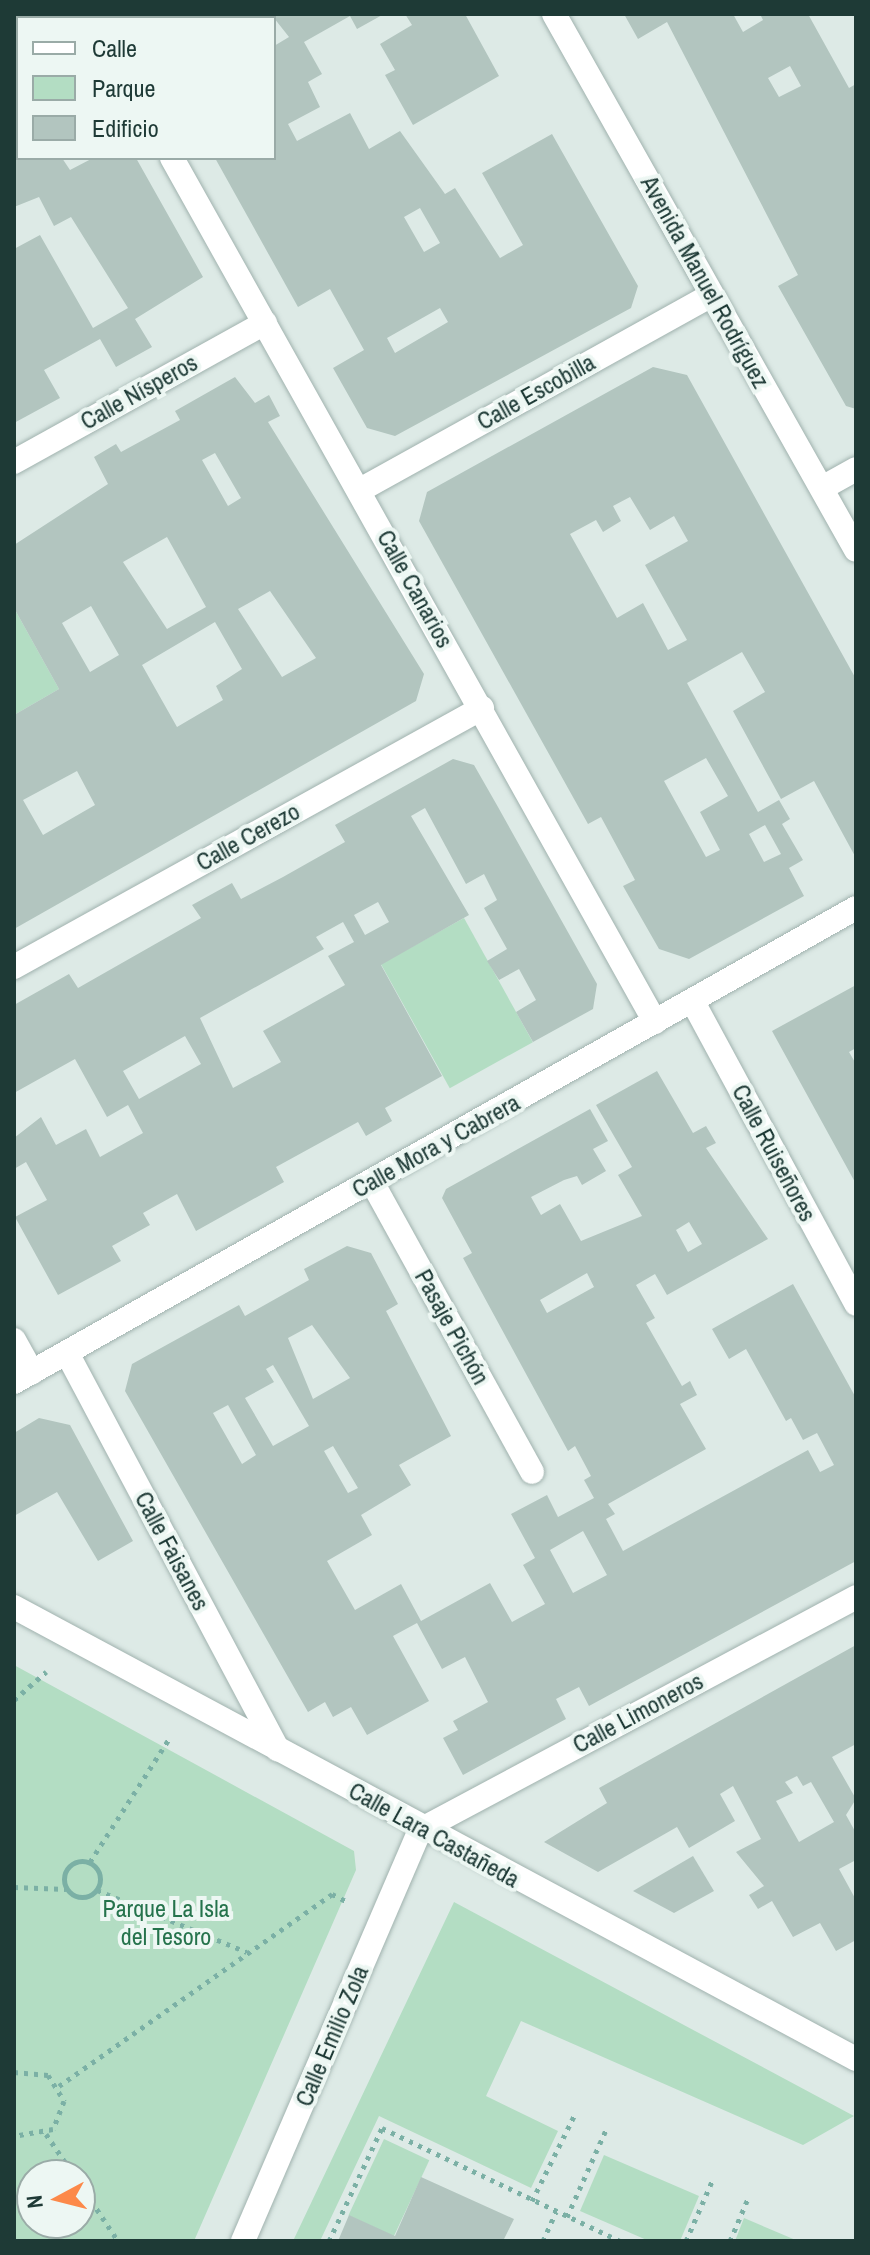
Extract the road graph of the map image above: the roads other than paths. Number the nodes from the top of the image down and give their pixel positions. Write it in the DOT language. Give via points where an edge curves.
graph roads {
  1 [pos="554,14"];
  2 [pos="173,160"];
  3 [pos="712,295"];
  4 [pos="265,323"];
  5 [pos="14,462"];
  6 [pos="856,469"];
  7 [pos="822,488"];
  8 [pos="360,490"];
  9 [pos="856,550"];
  10 [pos="482,708"];
  11 [pos="856,908"];
  12 [pos="14,967"];
  13 [pos="693,1002"];
  14 [pos="655,1022"];
  15 [pos="372,1182"];
  16 [pos="855,1298"];
  17 [pos="14,1340"];
  18 [pos="67,1353"];
  19 [pos="23,1377"];
  20 [pos="532,1472"];
  21 [pos="856,1597"];
  22 [pos="14,1607"];
  23 [pos="278,1749"];
  24 [pos="420,1830"];
  25 [pos="856,2059"];
  26 [pos="243,2241"];
  1 -- 3 [label="street, Avenida Manuel Rodríguez"];
  2 -- 4 [label="street, Calle Canarios"];
  3 -- 7 [label="street, Avenida Manuel Rodríguez"];
  3 -- 8 [label="street, Calle Escobilla"];
  4 -- 5 [label="street, Calle Nísperos"];
  4 -- 8 [label="street, Calle Canarios"];
  6 -- 7 [label="street"];
  7 -- 9 [label="street, Avenida Manuel Rodríguez"];
  8 -- 10 [label="street, Calle Canarios"];
  10 -- 12 [label="street, Calle Cerezo"];
  10 -- 14 [label="street, Calle Canarios"];
  11 -- 13 [label="street, Calle Mora y Cabrera"];
  13 -- 14 [label="street, Calle Mora y Cabrera"];
  13 -- 16 [label="street, Calle Ruiseñores"];
  14 -- 15 [label="street, Calle Mora y Cabrera"];
  15 -- 18 [label="street, Calle Mora y Cabrera"];
  15 -- 20 [label="street, Pasaje Pichón"];
  17 -- 19 [label="street"];
  18 -- 19 [label="street, Calle Mora y Cabrera"];
  18 -- 23 [label="street, Calle Faisanes"];
  21 -- 24 [label="street, Calle Limoneros"];
  22 -- 23 [label="street, Calle Lara Castañeda"];
  23 -- 24 [label="street, Calle Lara Castañeda"];
  24 -- 25 [label="street, Calle Lara Castañeda"];
  24 -- 26 [label="street, Calle Emilio Zola"];
}
